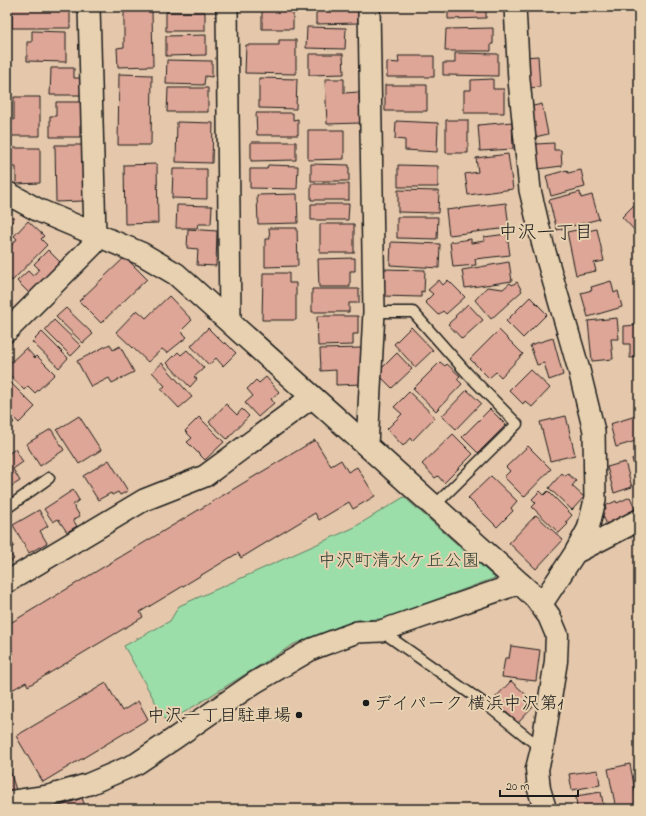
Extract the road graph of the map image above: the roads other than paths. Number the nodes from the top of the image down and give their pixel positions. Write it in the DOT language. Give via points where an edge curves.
graph roads {
  1 [pos="89,7"];
  2 [pos="227,7"];
  3 [pos="369,7"];
  4 [pos="515,7"];
  5 [pos="7,194"];
  6 [pos="95,234"];
  7 [pos="374,312"];
  8 [pos="230,322"];
  9 [pos="7,331"];
  10 [pos="312,397"];
  11 [pos="367,446"];
  12 [pos="49,478"];
  13 [pos="434,506"];
  14 [pos="7,508"];
  15 [pos="639,520"];
  16 [pos="575,553"];
  17 [pos="7,582"];
  18 [pos="520,583"];
  19 [pos="541,605"];
  20 [pos="381,631"];
  21 [pos="542,749"];
  22 [pos="7,802"];
  23 [pos="545,809"];
  1 -- 6 [label="street"];
  2 -- 8 [label="street"];
  3 -- 7 [label="street"];
  4 -- 16 [label="street" via="530,190 594,431 595,500 588,529"];
  5 -- 6 [label="street"];
  6 -- 8 [label="street" via="142,254 176,274"];
  6 -- 9 [label="street" via="93,245"];
  7 -- 11 [label="street"];
  7 -- 13 [label="lane" via="413,312 517,424"];
  8 -- 10 [label="street"];
  10 -- 11 [label="street"];
  10 -- 17 [label="street" via="205,476 144,500"];
  11 -- 13 [label="street"];
  12 -- 14 [label="lane"];
  13 -- 18 [label="street"];
  15 -- 16 [label="street"];
  16 -- 19 [label="street"];
  18 -- 19 [label="street"];
  18 -- 20 [label="street"];
  19 -- 21 [label="street" via="557,635 556,661"];
  20 -- 21 [label="lane" via="488,706"];
  20 -- 22 [label="street" via="357,632 312,649 254,684 136,764 89,784 49,796"];
  21 -- 23 [label="street" via="537,769 539,790"];
}
